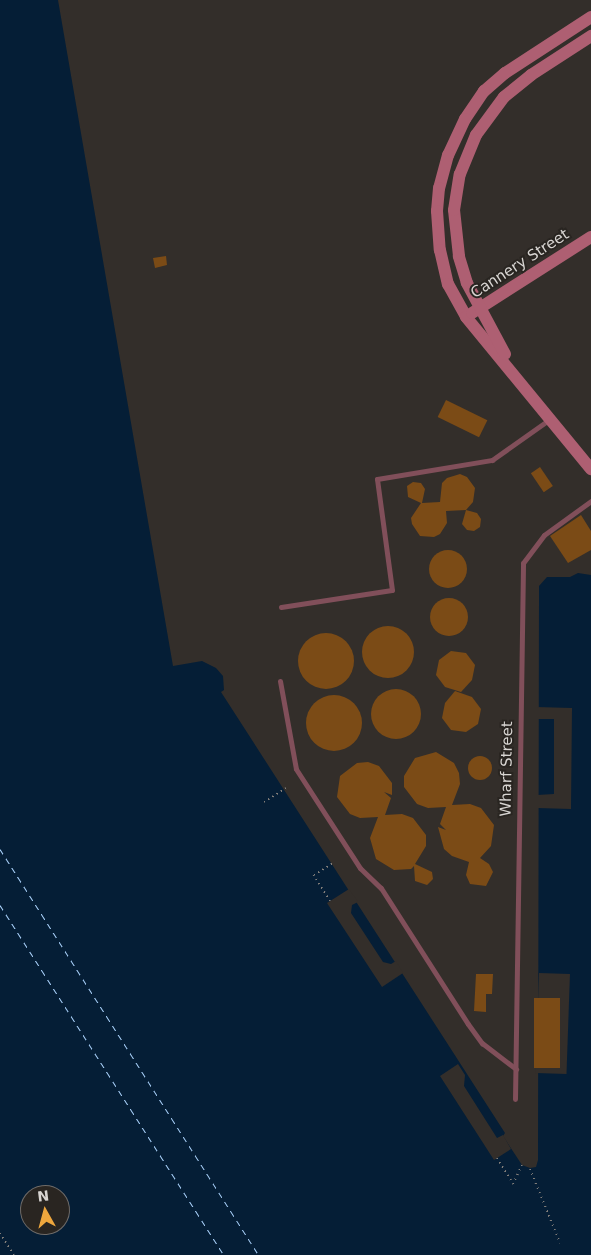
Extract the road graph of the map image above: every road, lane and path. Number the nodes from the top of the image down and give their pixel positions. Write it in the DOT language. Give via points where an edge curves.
graph roads {
  1 [pos="591,17"];
  2 [pos="591,36"];
  3 [pos="591,237"];
  4 [pos="479,309"];
  5 [pos="466,317"];
  6 [pos="518,378"];
  7 [pos="551,419"];
  8 [pos="591,469"];
  9 [pos="591,501"];
  10 [pos="281,606"];
  11 [pos="280,681"];
  12 [pos="286,788"];
  13 [pos="264,802"];
  14 [pos="333,863"];
  15 [pos="330,901"];
  16 [pos="516,1069"];
  17 [pos="516,1099"];
  18 [pos="497,1158"];
  19 [pos="522,1165"];
  20 [pos="530,1168"];
  21 [pos="0,1233"];
  22 [pos="560,1243"];
  23 [pos="14,1255"];
  1 -- 5 [label="main road" via="505,73 484,91 454,141 439,188 438,232 448,284"];
  2 -- 4 [label="main road" via="531,75 504,97 482,124 466,157 456,194 455,235 461,266"];
  3 -- 4 [label="main road, Cannery Street"];
  4 -- 5 [label="main road, Cannery Street"];
  4 -- 6 [label="main road"];
  5 -- 6 [label="main road"];
  6 -- 7 [label="main road"];
  7 -- 8 [label="main road"];
  7 -- 10 [label="lane" via="492,460 377,479 392,590"];
  9 -- 16 [label="lane, Wharf Street" via="544,535 523,563"];
  11 -- 16 [label="lane" via="296,769 360,868 381,888 468,1024 482,1043"];
  12 -- 13 [label="path"];
  14 -- 15 [label="path" via="314,876"];
  16 -- 17 [label="lane, Wharf Street"];
  18 -- 19 [label="path" via="513,1184"];
  20 -- 22 [label="path"];
  21 -- 23 [label="path"];
}
